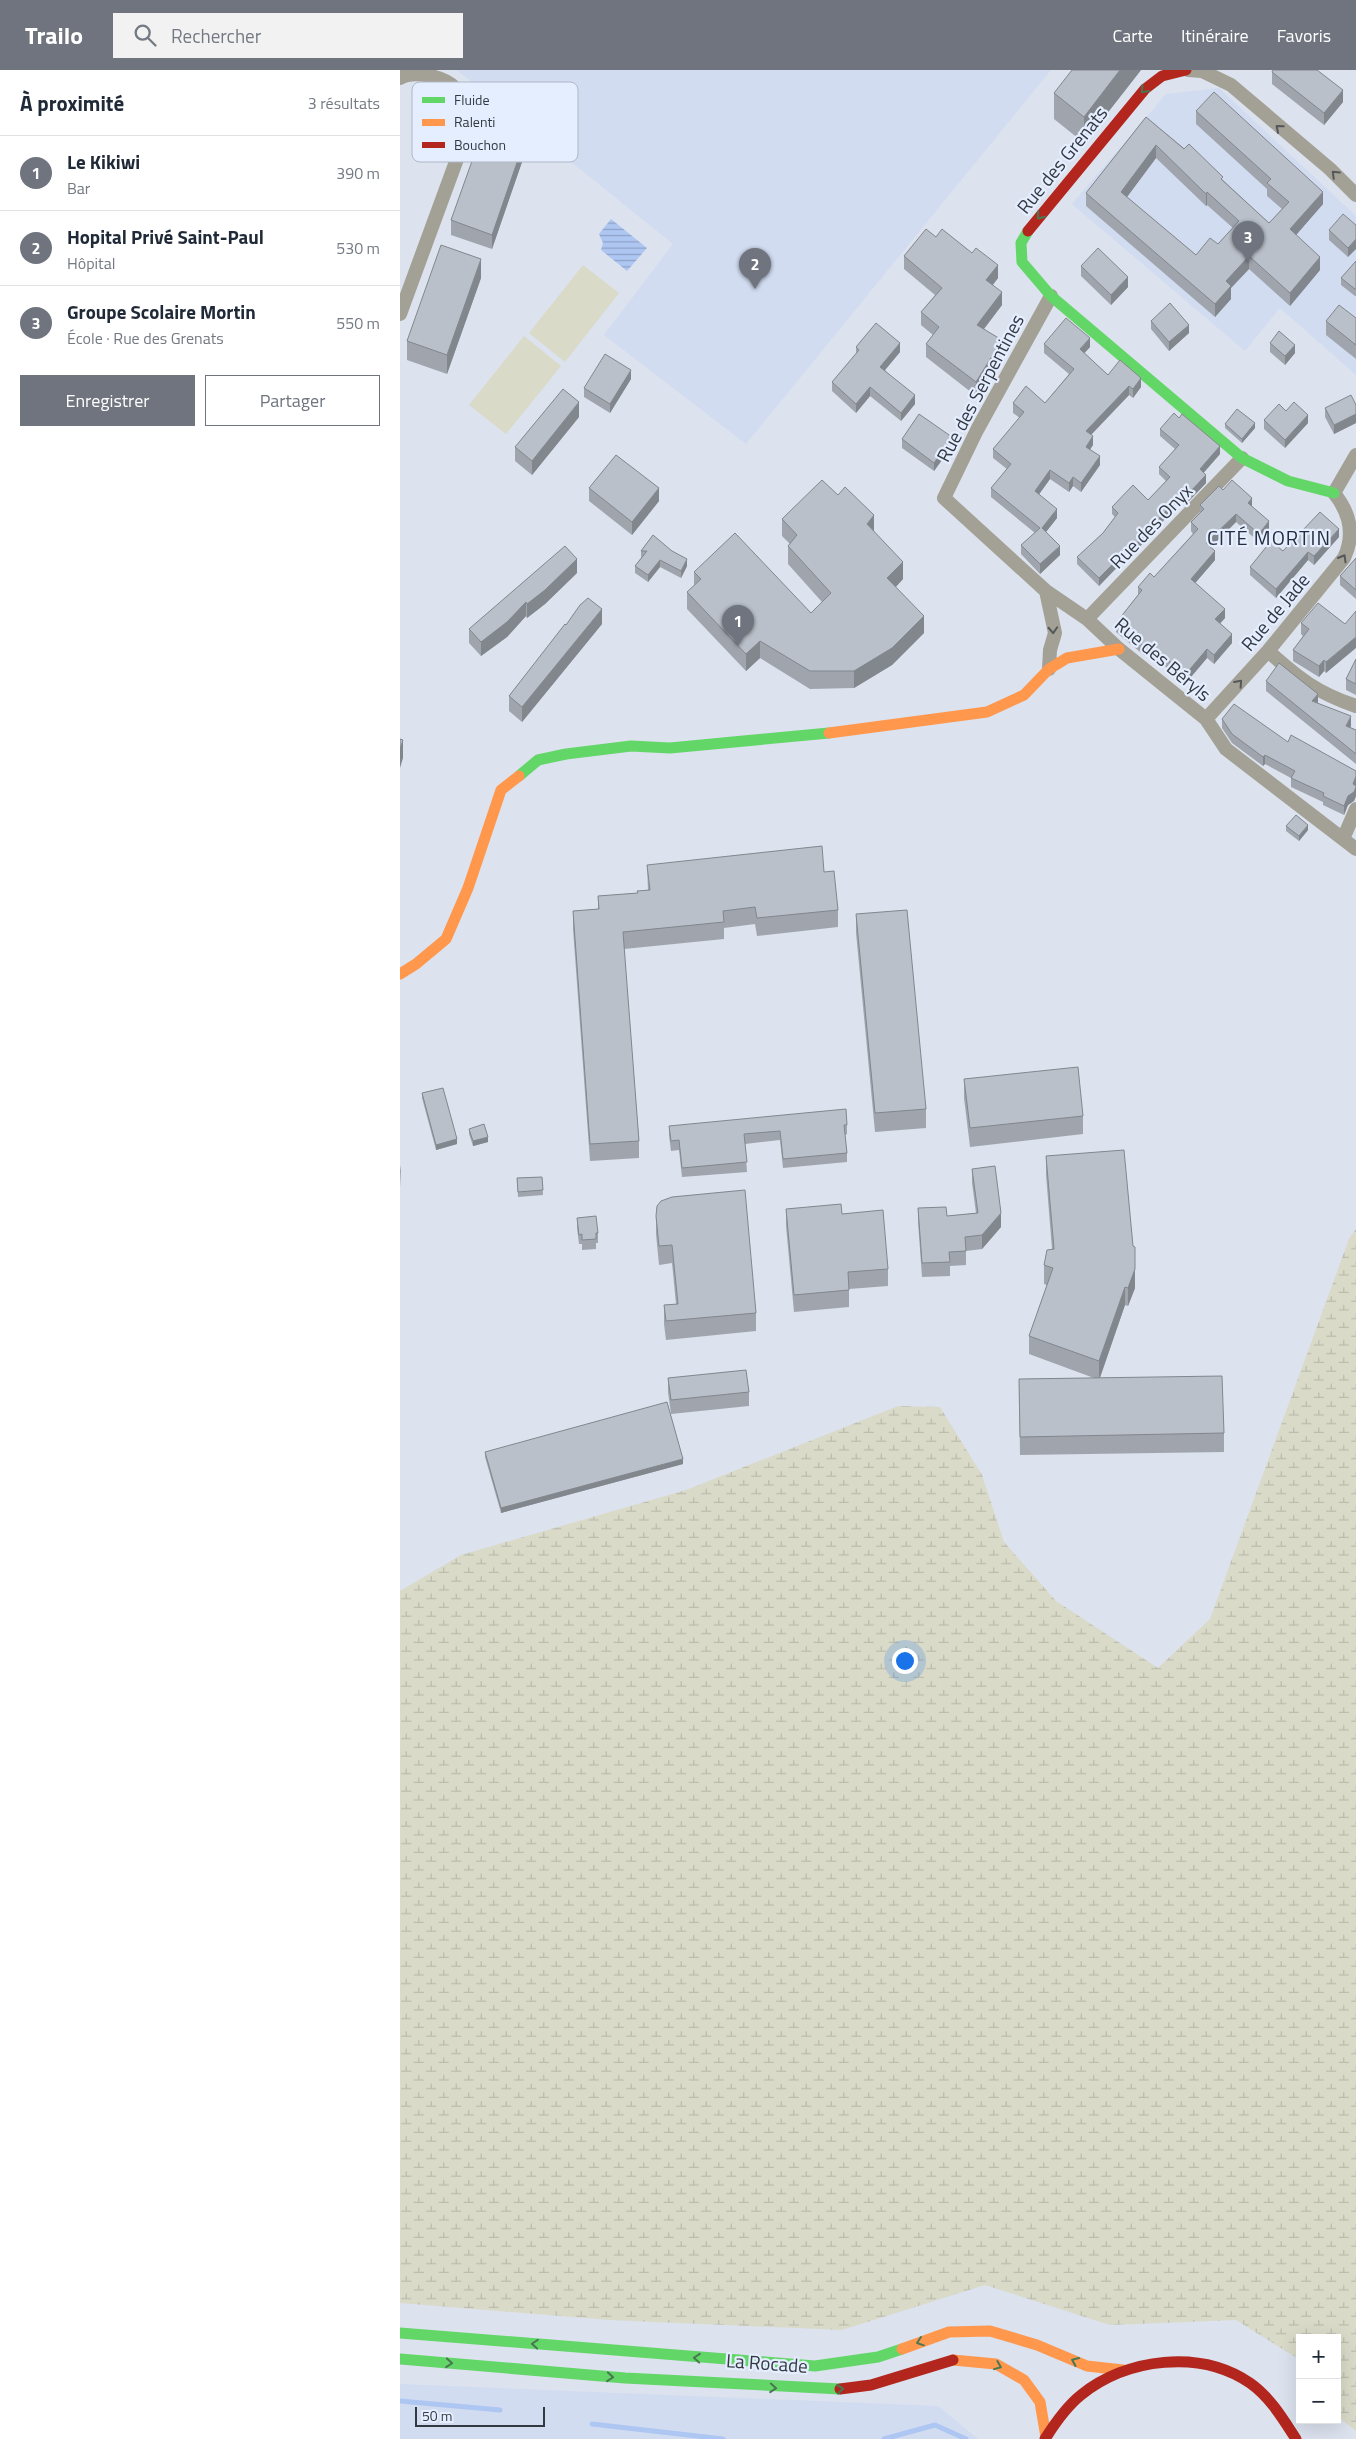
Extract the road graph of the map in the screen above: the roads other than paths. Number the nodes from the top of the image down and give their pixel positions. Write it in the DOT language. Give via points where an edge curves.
graph roads {
  1 [pos="1187,70"];
  2 [pos="400,78"];
  3 [pos="446,82"];
  4 [pos="456,162"];
  5 [pos="1356,195"];
  6 [pos="1051,296"];
  7 [pos="400,314"];
  8 [pos="1356,455"];
  9 [pos="1242,458"];
  10 [pos="1334,493"];
  11 [pos="944,498"];
  12 [pos="1046,591"];
  13 [pos="1086,619"];
  14 [pos="1118,649"];
  15 [pos="1268,651"];
  16 [pos="1049,669"];
  17 [pos="1356,706"];
  18 [pos="1206,719"];
  19 [pos="1356,810"];
  20 [pos="1343,839"];
  21 [pos="1356,849"];
  22 [pos="400,974"];
  23 [pos="400,2333"];
  24 [pos="400,2359"];
  25 [pos="1123,2370"];
  26 [pos="1045,2438"];
  27 [pos="1296,2439"];
  5 -- 1 [label="street, Rue des Grenats, one-way" via="1230,85 1202,71"];
  1 -- 6 [label="main road, Rue des Grenats, one-way" via="1164,74 1152,81 1025,234 1021,244 1022,262"];
  2 -- 3 [label="street" via="419,74 437,76"];
  4 -- 7 [label="street"];
  6 -- 9 [label="main road, Rue des Grenats"];
  6 -- 11 [label="street, Rue des Serpentines"];
  8 -- 10 [label="street"];
  9 -- 10 [label="main road, Rue des Grenats" via="1288,481"];
  9 -- 13 [label="street, Rue des Onyx"];
  15 -- 10 [label="street, Rue de Jade, one-way" via="1338,566 1348,549 1349,522"];
  11 -- 12 [label="street, Rue des Béryls"];
  12 -- 13 [label="street, Rue des Béryls"];
  12 -- 16 [label="street, one-way" via="1055,633"];
  13 -- 14 [label="street, Rue des Béryls"];
  14 -- 16 [label="main road" via="1067,658"];
  14 -- 18 [label="street, Rue des Béryls"];
  15 -- 17 [label="street" via="1321,693"];
  18 -- 15 [label="street, Rue de Jade, one-way"];
  16 -- 22 [label="main road" via="1024,695 987,712 797,736 670,748 631,746 538,760 501,790 468,888 446,939"];
  18 -- 20 [label="street, Rue des Béryls" via="1226,749"];
  19 -- 20 [label="street"];
  20 -- 21 [label="street, Rue des Béryls"];
  25 -- 23 [label="main road, La Rocade, one-way" via="1087,2366 1038,2345 990,2331 949,2332 878,2357 815,2366"];
  24 -- 26 [label="main road, La Rocade, one-way" via="635,2379 836,2390 871,2385 956,2359 996,2364 1024,2380 1040,2402"];
  25 -- 26 [label="main road" via="1094,2385 1068,2406"];
  25 -- 27 [label="main road" via="1150,2362 1197,2363 1242,2378 1278,2408"];
}
